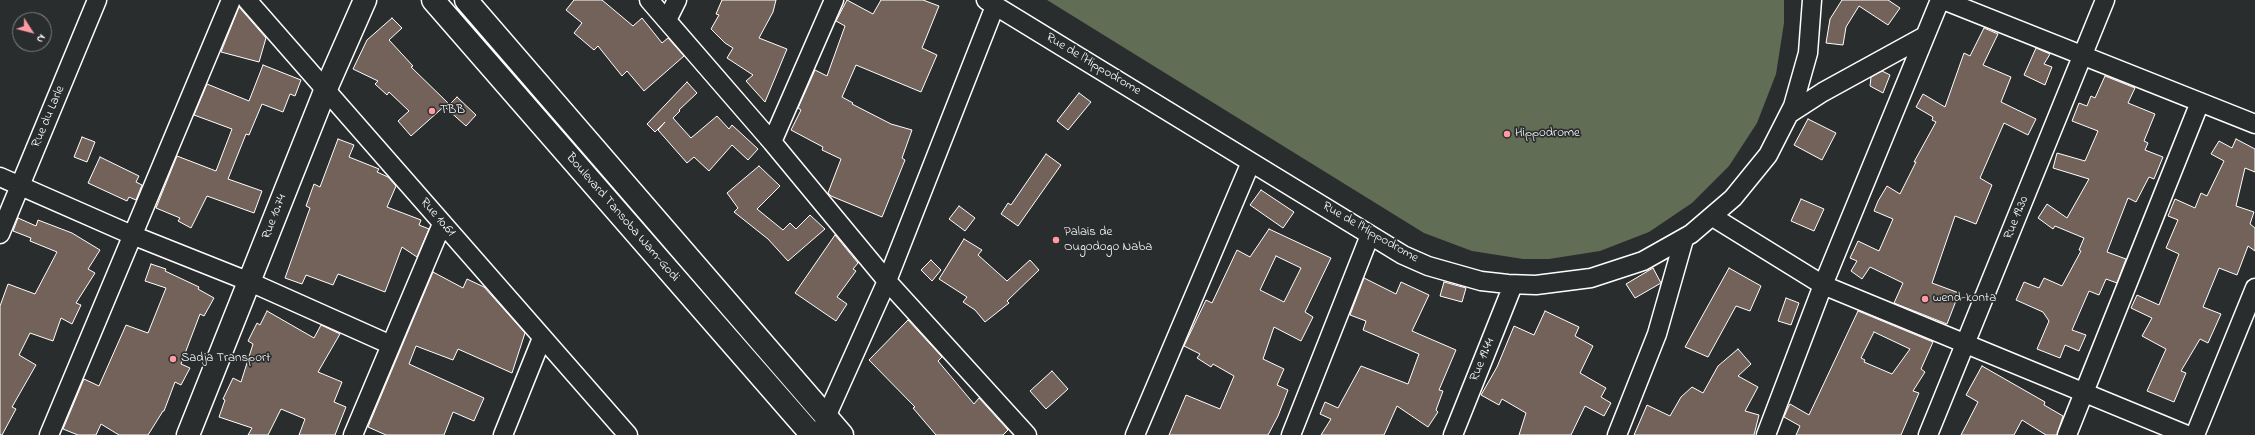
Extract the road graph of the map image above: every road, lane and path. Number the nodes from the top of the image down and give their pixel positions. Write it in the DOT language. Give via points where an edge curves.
graph roads {
  1 [pos="97,0"];
  2 [pos="231,0"];
  3 [pos="246,0"];
  4 [pos="365,0"];
  5 [pos="433,0"];
  6 [pos="466,0"];
  7 [pos="649,0"];
  8 [pos="676,0"];
  9 [pos="834,0"];
  10 [pos="1812,0"];
  11 [pos="1942,0"];
  12 [pos="2105,0"];
  13 [pos="990,3"];
  14 [pos="667,20"];
  15 [pos="1925,36"];
  16 [pos="2083,54"];
  17 [pos="325,91"];
  18 [pos="2200,102"];
  19 [pos="1789,114"];
  20 [pos="2255,124"];
  21 [pos="772,142"];
  22 [pos="1251,162"];
  23 [pos="0,177"];
  24 [pos="20,186"];
  25 [pos="1713,217"];
  26 [pos="442,224"];
  27 [pos="0,234"];
  28 [pos="132,235"];
  29 [pos="1370,235"];
  30 [pos="1684,239"];
  31 [pos="887,281"];
  32 [pos="250,282"];
  33 [pos="1513,284"];
  34 [pos="1824,285"];
  35 [pos="2255,288"];
  36 [pos="542,338"];
  37 [pos="391,345"];
  38 [pos="1965,345"];
  39 [pos="2084,393"];
  40 [pos="823,426"];
  41 [pos="49,435"];
  42 [pos="188,435"];
  43 [pos="354,435"];
  44 [pos="503,435"];
  45 [pos="628,435"];
  46 [pos="812,435"];
  47 [pos="842,435"];
  48 [pos="1027,435"];
  49 [pos="1135,435"];
  50 [pos="1291,435"];
  51 [pos="1452,435"];
  52 [pos="1617,435"];
  53 [pos="1766,435"];
  54 [pos="1928,435"];
  55 [pos="2067,435"];
  56 [pos="2187,435"];
  57 [pos="2195,435"];
  1 -- 24 [label="street, Rue du Larle"];
  2 -- 28 [label="street"];
  3 -- 17 [label="street, Rue 10.61"];
  4 -- 17 [label="main road, Rue 10.74"];
  5 -- 46 [label="main road, Boulevard Tansoba Wam-Godi"];
  6 -- 40 [label="main road, Boulevard Tansoba Wam-Godi"];
  7 -- 14 [label="street"];
  8 -- 14 [label="street"];
  9 -- 21 [label="street"];
  10 -- 19 [label="street, Rue de l'Hippodrome" via="1808,53 1802,80"];
  11 -- 15 [label="street"];
  11 -- 16 [label="street"];
  12 -- 16 [label="street, Rue 19.30"];
  13 -- 22 [label="street, Rue de l'Hippodrome"];
  13 -- 31 [label="street"];
  14 -- 21 [label="street"];
  15 -- 19 [label="street" via="1823,92"];
  15 -- 34 [label="street"];
  16 -- 18 [label="street"];
  16 -- 38 [label="street, Rue 19.30"];
  17 -- 26 [label="street, Rue 10.61"];
  17 -- 32 [label="main road, Rue 10.74"];
  18 -- 20 [label="street"];
  18 -- 39 [label="street"];
  19 -- 25 [label="street, Rue de l'Hippodrome" via="1771,149 1752,177"];
  21 -- 31 [label="street"];
  22 -- 29 [label="street, Rue de l'Hippodrome"];
  22 -- 49 [label="street"];
  23 -- 24 [label="street"];
  24 -- 27 [label="street, Rue du Larle"];
  24 -- 28 [label="street"];
  25 -- 30 [label="street, Rue de l'Hippodrome"];
  25 -- 34 [label="street"];
  26 -- 36 [label="street, Rue 10.61"];
  26 -- 37 [label="street"];
  28 -- 32 [label="street"];
  28 -- 41 [label="street"];
  29 -- 33 [label="street, Rue de l'Hippodrome" via="1403,255 1428,266 1481,281"];
  29 -- 50 [label="street"];
  30 -- 33 [label="street, Rue de l'Hippodrome" via="1643,261 1591,278 1563,283"];
  30 -- 52 [label="street" via="1657,334"];
  31 -- 40 [label="street"];
  31 -- 48 [label="street"];
  32 -- 37 [label="street"];
  32 -- 42 [label="main road, Rue 10.74"];
  33 -- 51 [label="street, Rue 19.44"];
  34 -- 38 [label="street"];
  34 -- 53 [label="street"];
  35 -- 57 [label="street"];
  36 -- 44 [label="street"];
  36 -- 45 [label="street, Rue 10.61"];
  37 -- 43 [label="street"];
  38 -- 39 [label="street"];
  38 -- 54 [label="street, Rue 19.30"];
  39 -- 55 [label="street"];
  39 -- 56 [label="street"];
  40 -- 47 [label="main road, Boulevard Tansoba Wam-Godi"];
}
